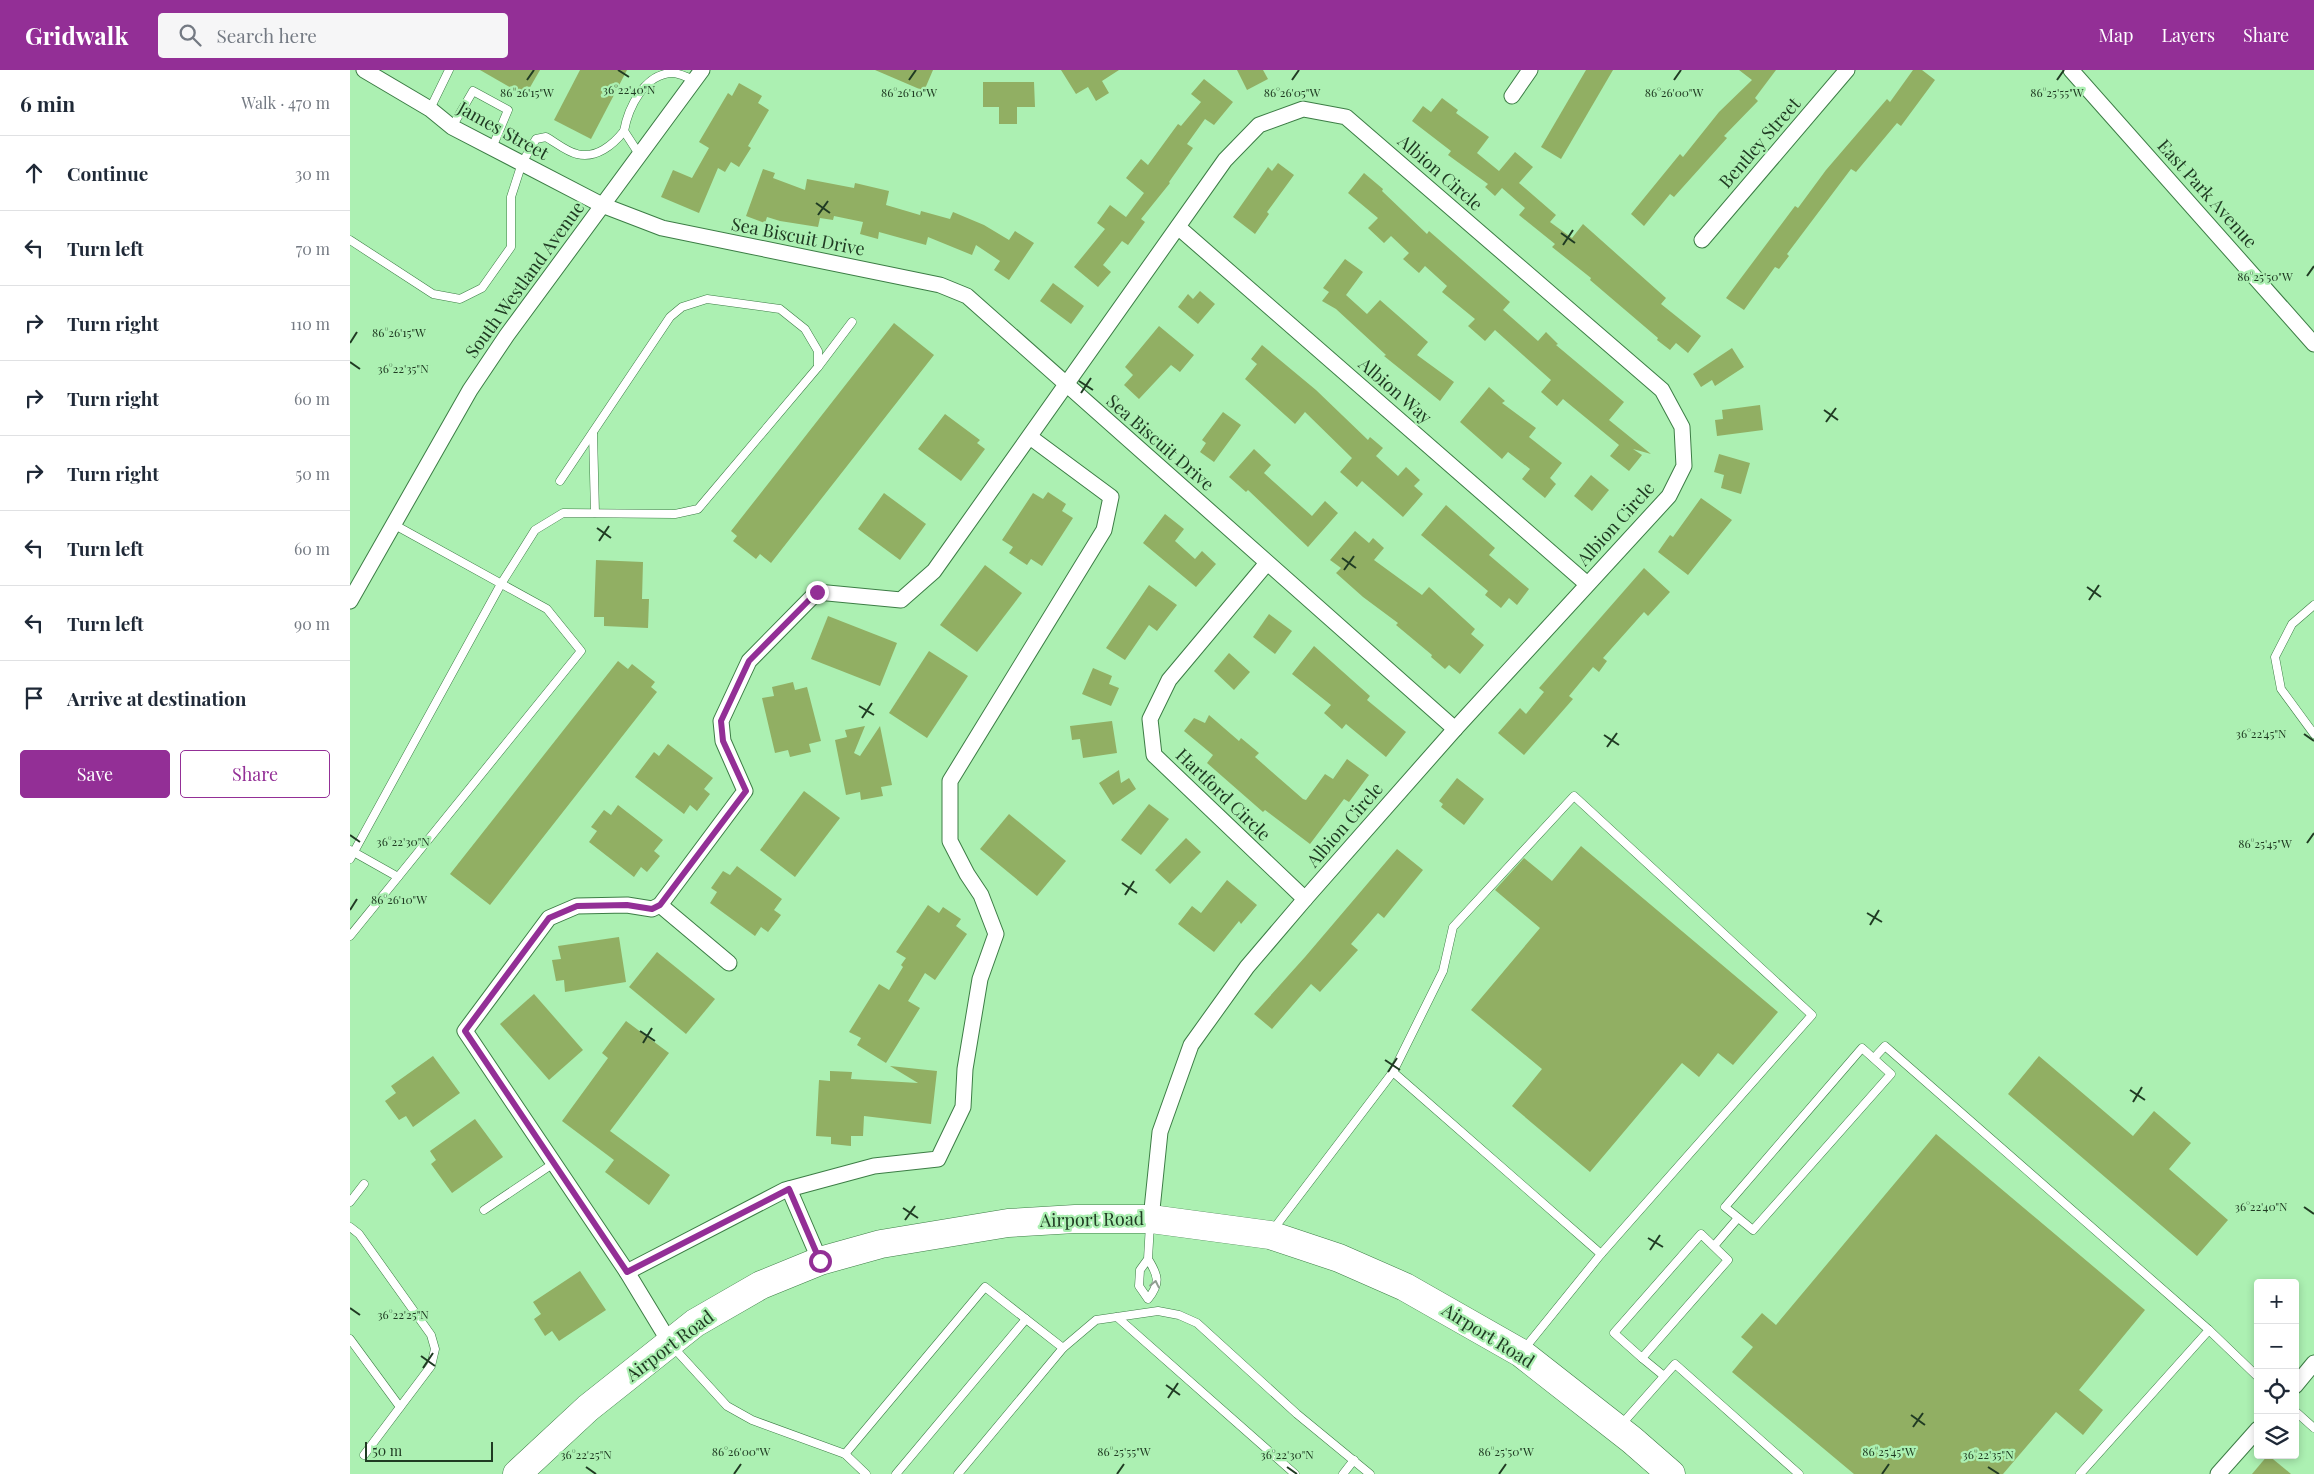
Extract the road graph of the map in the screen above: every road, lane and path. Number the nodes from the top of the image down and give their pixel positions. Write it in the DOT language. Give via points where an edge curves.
graph roads {
  1 [pos="449,70"];
  2 [pos="1530,70"];
  3 [pos="1847,70"];
  4 [pos="2071,70"];
  5 [pos="373,72"];
  6 [pos="698,75"];
  7 [pos="1512,96"];
  8 [pos="430,109"];
  9 [pos="452,127"];
  10 [pos="624,131"];
  11 [pos="492,148"];
  12 [pos="640,154"];
  13 [pos="522,163"];
  14 [pos="602,205"];
  15 [pos="1178,227"];
  16 [pos="350,240"];
  17 [pos="1702,240"];
  18 [pos="852,322"];
  19 [pos="2314,344"];
  20 [pos="818,367"];
  21 [pos="1067,386"];
  22 [pos="592,433"];
  23 [pos="1030,437"];
  24 [pos="560,481"];
  25 [pos="595,513"];
  26 [pos="393,524"];
  27 [pos="1267,562"];
  28 [pos="501,584"];
  29 [pos="1587,584"];
  30 [pos="350,601"];
  31 [pos="2314,605"];
  32 [pos="1455,729"];
  33 [pos="2314,734"];
  34 [pos="351,854"];
  35 [pos="398,877"];
  36 [pos="1305,899"];
  37 [pos="660,905"];
  38 [pos="350,936"];
  39 [pos="729,963"];
  40 [pos="1874,1058"];
  41 [pos="1393,1072"];
  42 [pos="554,1163"];
  43 [pos="364,1184"];
  44 [pos="789,1189"];
  45 [pos="350,1202"];
  46 [pos="484,1210"];
  47 [pos="1738,1218"];
  48 [pos="1151,1219"];
  49 [pos="350,1227"];
  50 [pos="1270,1235"];
  51 [pos="1714,1246"];
  52 [pos="1601,1254"];
  53 [pos="1148,1259"];
  54 [pos="820,1261"];
  55 [pos="627,1272"];
  56 [pos="1148,1299"];
  57 [pos="1146,1312"];
  58 [pos="1117,1317"];
  59 [pos="1026,1319"];
  60 [pos="2209,1330"];
  61 [pos="350,1339"];
  62 [pos="670,1343"];
  63 [pos="1062,1348"];
  64 [pos="1521,1353"];
  65 [pos="1642,1358"];
  66 [pos="2314,1364"];
  67 [pos="2254,1373"];
  68 [pos="1664,1376"];
  69 [pos="2299,1381"];
  70 [pos="400,1407"];
  71 [pos="2297,1414"];
  72 [pos="2314,1428"];
  73 [pos="1618,1429"];
  74 [pos="2254,1434"];
  75 [pos="845,1454"];
  76 [pos="364,1455"];
  77 [pos="1354,1460"];
  78 [pos="519,1473"];
  79 [pos="866,1474"];
  80 [pos="896,1474"];
  81 [pos="958,1474"];
  82 [pos="1295,1474"];
  83 [pos="1343,1474"];
  84 [pos="1370,1474"];
  85 [pos="1671,1474"];
  86 [pos="1799,1474"];
  87 [pos="2080,1474"];
  88 [pos="2218,1474"];
  1 -- 8 [label="lane"];
  2 -- 7 [label="street"];
  3 -- 17 [label="street, Bentley Street"];
  4 -- 19 [label="street, East Park Avenue"];
  5 -- 8 [label="street, James Street"];
  6 -- 10 [label="lane" via="673,72 658,76 646,85 627,114"];
  6 -- 12 [label="street, South Westland Avenue"];
  8 -- 9 [label="street, James Street"];
  9 -- 11 [label="street, James Street"];
  9 -- 11 [label="lane" via="473,91 508,110"];
  10 -- 12 [label="lane"];
  10 -- 13 [label="lane" via="614,145 595,153 577,154 546,137 536,139"];
  11 -- 13 [label="street, James Street"];
  12 -- 14 [label="street, South Westland Avenue"];
  13 -- 14 [label="street, James Street"];
  13 -- 16 [label="lane" via="511,197 511,247 482,288 460,299 434,294"];
  14 -- 21 [label="street, Sea Biscuit Drive" via="662,228 940,285 966,296"];
  14 -- 26 [label="street, South Westland Avenue" via="470,390"];
  15 -- 21 [label="street, Albion Circle"];
  15 -- 29 [label="street, Albion Way"];
  15 -- 29 [label="street, Albion Circle" via="1225,160 1259,125 1303,109 1346,117 1662,390 1682,427 1684,466 1669,496"];
  18 -- 20 [label="lane"];
  20 -- 22 [label="lane" via="818,351 805,328 780,309 707,299 682,307 670,317"];
  20 -- 25 [label="lane" via="698,508 675,514"];
  21 -- 23 [label="street, Albion Circle"];
  21 -- 27 [label="street, Sea Biscuit Drive"];
  22 -- 24 [label="lane"];
  22 -- 25 [label="lane"];
  23 -- 37 [label="street, Albion Circle" via="934,571 900,600 817,592 749,661 721,721 723,741 746,791"];
  23 -- 44 [label="street" via="1111,497 1104,530 950,781 950,842 981,895 996,934 980,979 965,1069 963,1107 938,1159 874,1166"];
  25 -- 28 [label="lane" via="562,512 535,530"];
  26 -- 28 [label="lane"];
  26 -- 30 [label="street, South Westland Avenue"];
  27 -- 32 [label="street, Sea Biscuit Drive"];
  27 -- 36 [label="street, Hartford Circle" via="1169,680 1150,719 1154,756"];
  28 -- 34 [label="lane"];
  28 -- 35 [label="lane" via="547,609 581,651"];
  29 -- 32 [label="street, Albion Circle"];
  31 -- 33 [label="lane" via="2292,624 2275,658 2281,689"];
  32 -- 36 [label="street, Albion Circle"];
  34 -- 35 [label="lane"];
  35 -- 38 [label="lane"];
  36 -- 48 [label="street, Albion Circle" via="1247,967 1191,1045 1160,1132"];
  37 -- 39 [label="street"];
  37 -- 42 [label="street" via="652,909 627,905 577,906 549,918 465,1031"];
  40 -- 47 [label="lane" via="1862,1048 1725,1207"];
  40 -- 47 [label="lane" via="1891,1074 1753,1230"];
  40 -- 60 [label="lane" via="1885,1046"];
  41 -- 50 [label="lane"];
  41 -- 52 [label="lane"];
  41 -- 52 [label="lane" via="1443,971 1453,927 1574,796 1812,1015"];
  42 -- 46 [label="lane"];
  42 -- 55 [label="street"];
  43 -- 45 [label="lane"];
  44 -- 54 [label="street"];
  44 -- 55 [label="street"];
  47 -- 51 [label="lane"];
  48 -- 50 [label="highway, Airport Road"];
  48 -- 53 [label="lane"];
  48 -- 54 [label="highway, Airport Road" via="1008,1223 881,1244"];
  49 -- 70 [label="lane" via="360,1234 431,1335 435,1349 430,1366"];
  50 -- 64 [label="highway, Airport Road" via="1339,1258 1405,1287"];
  51 -- 65 [label="lane" via="1728,1260"];
  51 -- 65 [label="lane" via="1701,1234 1614,1333"];
  52 -- 64 [label="lane"];
  56 -- 53 [label="lane, one-way" via="1155,1289 1157,1274"];
  53 -- 56 [label="lane" via="1140,1270 1139,1286"];
  54 -- 62 [label="highway, Airport Road" via="761,1285 695,1323"];
  55 -- 62 [label="street"];
  56 -- 57 [label="lane"];
  57 -- 58 [label="lane"];
  57 -- 77 [label="lane" via="1179,1315 1197,1324 1297,1414"];
  58 -- 63 [label="lane" via="1096,1320"];
  58 -- 82 [label="lane"];
  59 -- 63 [label="lane"];
  59 -- 75 [label="lane" via="985,1287"];
  59 -- 80 [label="lane"];
  60 -- 67 [label="lane"];
  60 -- 87 [label="lane"];
  61 -- 70 [label="lane"];
  62 -- 75 [label="lane" via="727,1406 752,1420"];
  62 -- 78 [label="highway, Airport Road" via="588,1408"];
  63 -- 81 [label="lane"];
  64 -- 73 [label="highway, Airport Road"];
  65 -- 68 [label="lane"];
  66 -- 69 [label="street"];
  68 -- 73 [label="lane"];
  68 -- 86 [label="lane" via="1675,1364"];
  70 -- 76 [label="lane"];
  71 -- 72 [label="lane"];
  73 -- 85 [label="highway, Airport Road"];
  74 -- 88 [label="street"];
  75 -- 79 [label="lane"];
  77 -- 83 [label="lane"];
  77 -- 84 [label="lane"];
}
